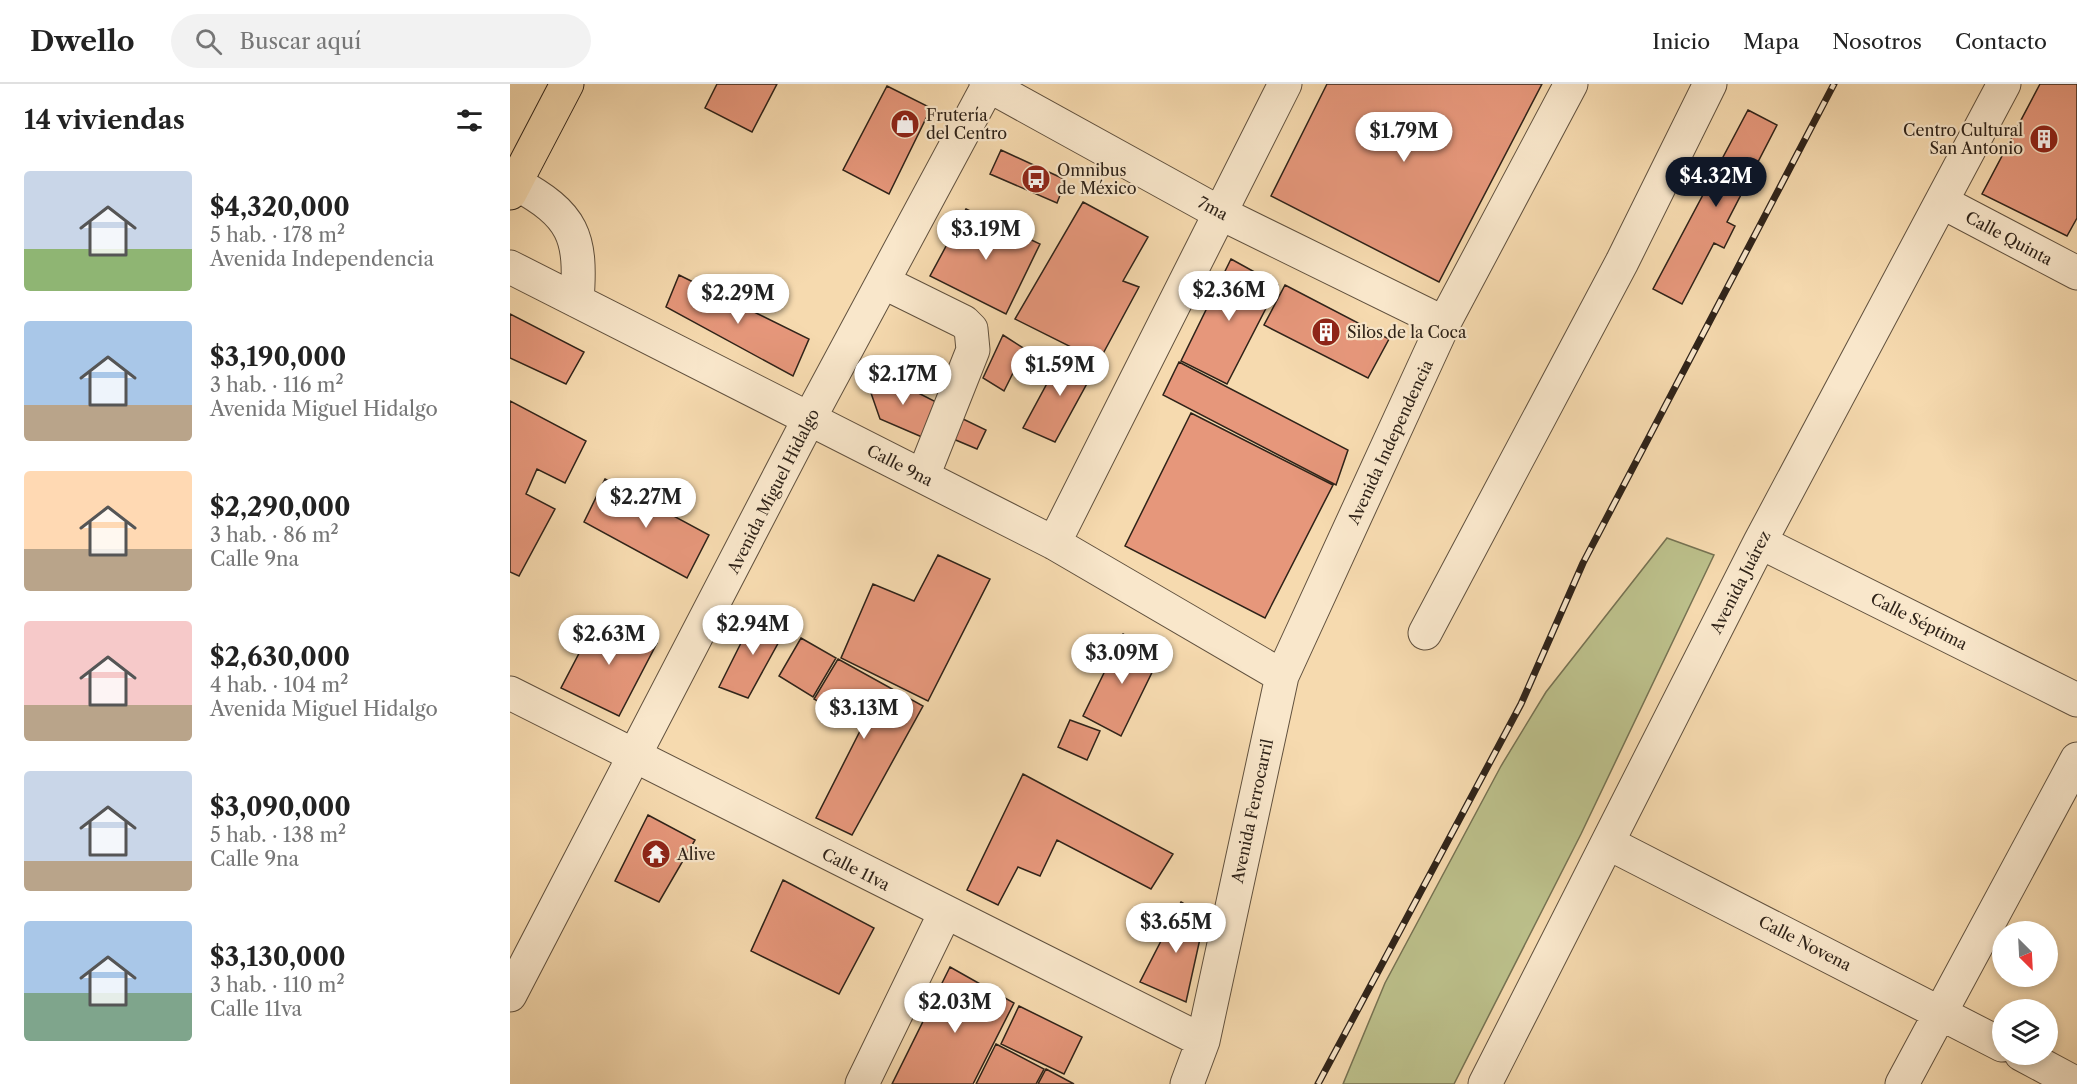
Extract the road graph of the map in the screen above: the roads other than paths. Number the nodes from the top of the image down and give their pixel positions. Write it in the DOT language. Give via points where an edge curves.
graph roads {
  1 [pos="567,84"];
  2 [pos="988,84"];
  3 [pos="1285,84"];
  4 [pos="1571,84"];
  5 [pos="1710,84"];
  6 [pos="2004,84"];
  7 [pos="513,188"];
  8 [pos="1942,202"];
  9 [pos="1218,212"];
  10 [pos="510,267"];
  11 [pos="2077,273"];
  12 [pos="883,282"];
  13 [pos="578,302"];
  14 [pos="1444,323"];
  15 [pos="809,419"];
  16 [pos="923,476"];
  17 [pos="1760,542"];
  18 [pos="1054,543"];
  19 [pos="1425,633"];
  20 [pos="1282,676"];
  21 [pos="510,693"];
  22 [pos="2077,700"];
  23 [pos="637,756"];
  24 [pos="2077,759"];
  25 [pos="1608,843"];
  26 [pos="945,913"];
  27 [pos="510,996"];
  28 [pos="1940,1012"];
  29 [pos="1992,1040"];
  30 [pos="1203,1041"];
  31 [pos="2042,1065"];
  32 [pos="862,1084"];
  33 [pos="1187,1084"];
  34 [pos="1485,1084"];
  35 [pos="1902,1084"];
  36 [pos="2077,1084"];
  1 -- 7 [label="main road"];
  2 -- 9 [label="street, 7ma"];
  2 -- 12 [label="street, Avenida Miguel Hidalgo"];
  3 -- 9 [label="street"];
  4 -- 14 [label="street, Avenida Independencia"];
  5 -- 19 [label="street" via="1622,262"];
  6 -- 8 [label="street, Avenida Juárez"];
  7 -- 13 [label="street" via="554,206 569,230 579,252"];
  8 -- 11 [label="street, Calle Quinta"];
  8 -- 17 [label="street, Avenida Juárez"];
  9 -- 14 [label="street, 7ma"];
  9 -- 18 [label="street"];
  10 -- 13 [label="street, Calle 9na"];
  12 -- 15 [label="street, Avenida Miguel Hidalgo"];
  12 -- 16 [label="street" via="971,329 973,350"];
  13 -- 15 [label="street, Calle 9na"];
  14 -- 20 [label="street, Avenida Independencia"];
  15 -- 16 [label="street, Calle 9na"];
  15 -- 23 [label="street, Avenida Miguel Hidalgo"];
  16 -- 18 [label="street, Calle 9na"];
  17 -- 22 [label="street, Calle Séptima"];
  17 -- 25 [label="street, Avenida Juárez"];
  18 -- 20 [label="street, Calle 9na"];
  20 -- 30 [label="street, Avenida Ferrocarril"];
  21 -- 23 [label="street, Calle 11va"];
  23 -- 26 [label="street, Calle 11va"];
  23 -- 27 [label="street, Avenida Miguel Hidalgo"];
  24 -- 28 [label="street"];
  25 -- 28 [label="street, Calle Novena"];
  25 -- 34 [label="street, Avenida Juárez"];
  26 -- 30 [label="street, Calle 11va"];
  26 -- 32 [label="street"];
  28 -- 29 [label="street, Calle Novena"];
  28 -- 35 [label="street"];
  30 -- 33 [label="street, Avenida Ferrocarril"];
  31 -- 36 [label="street"];
}
